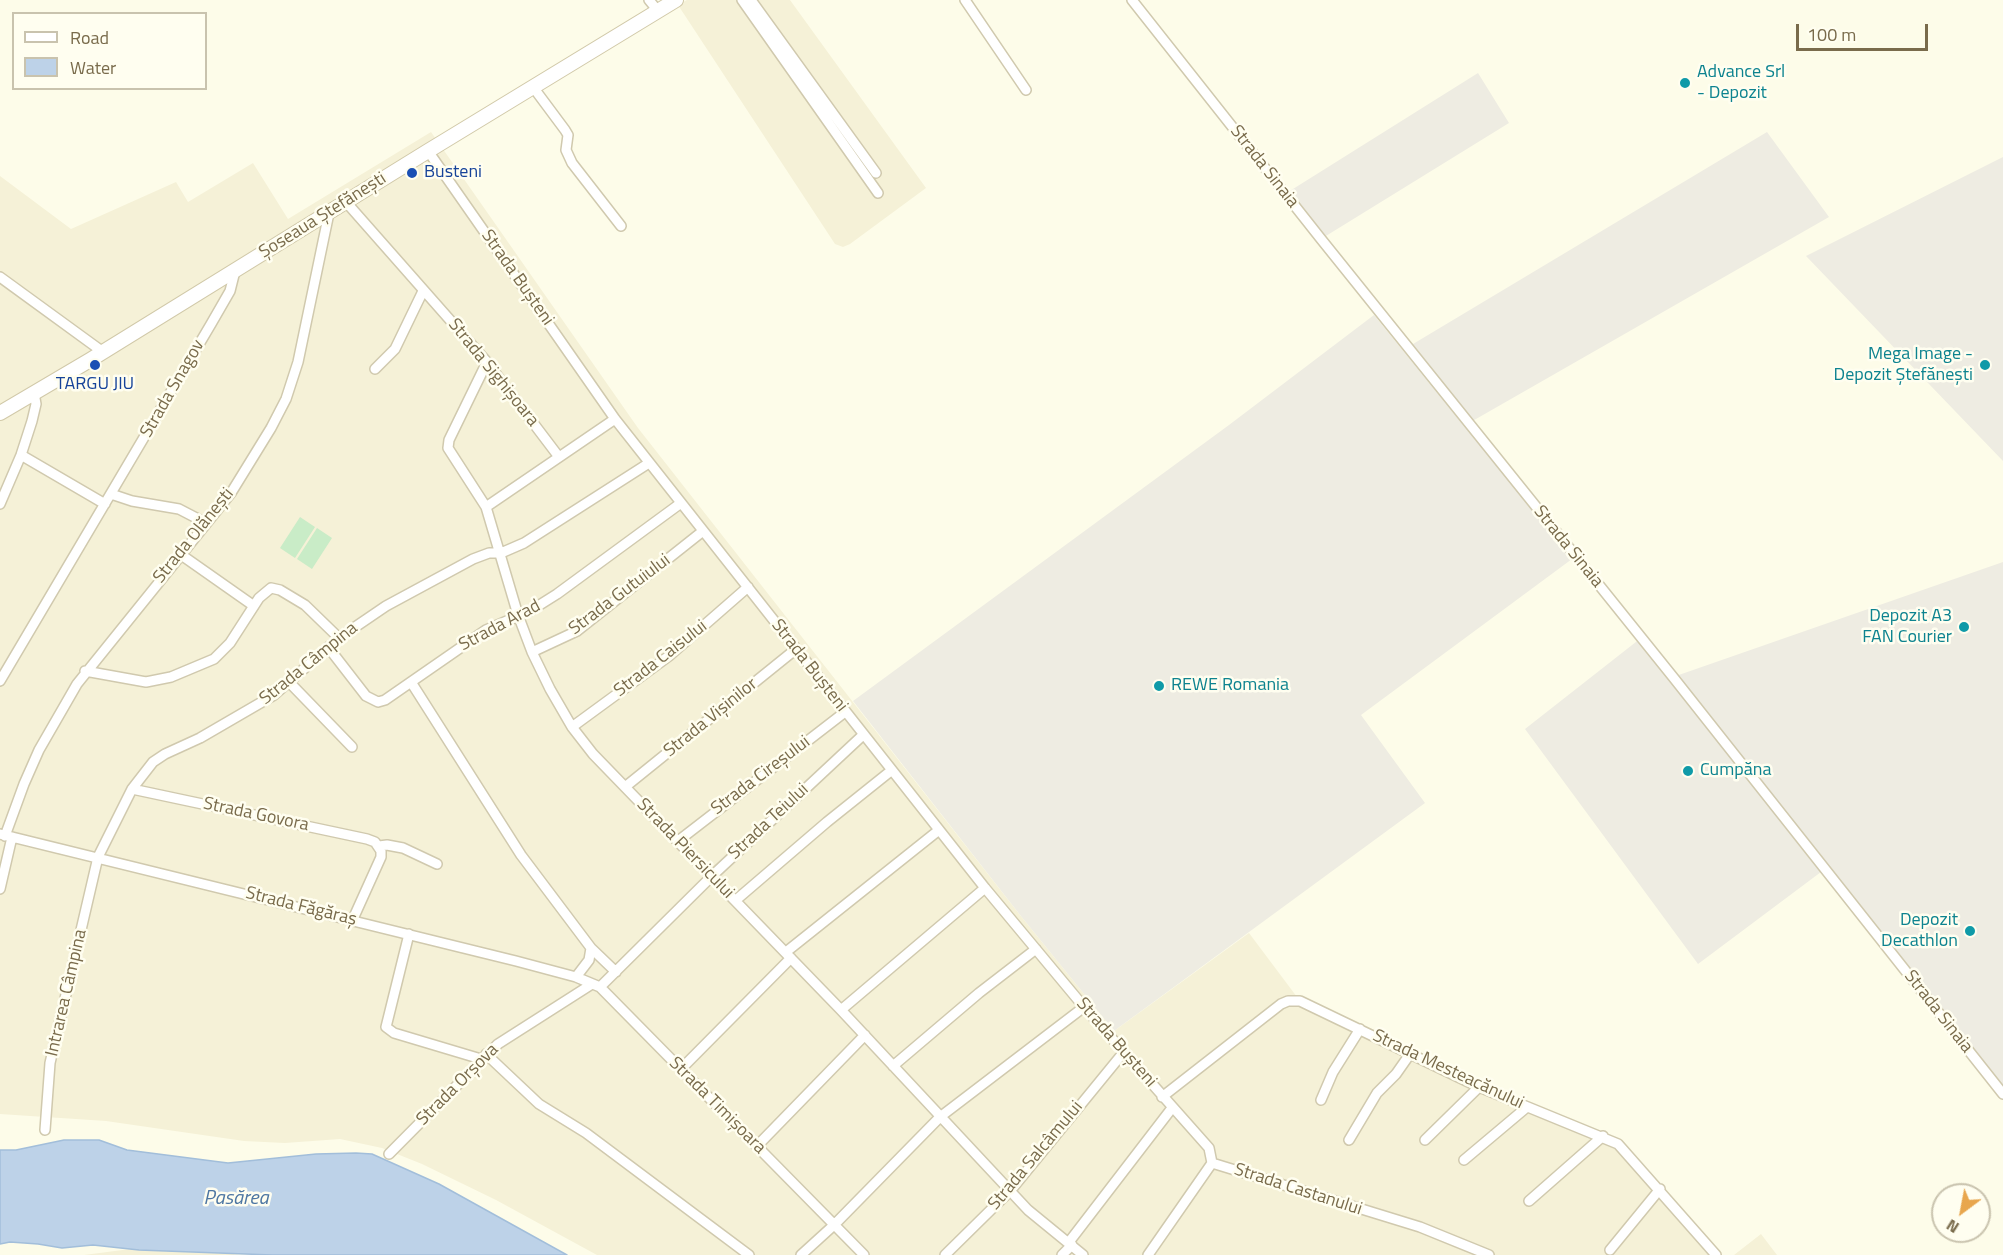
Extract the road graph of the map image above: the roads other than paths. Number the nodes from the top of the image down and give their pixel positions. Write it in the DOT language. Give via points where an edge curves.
graph roads {
  1 [pos="676,0"];
  2 [pos="742,0"];
  3 [pos="751,0"];
  4 [pos="965,0"];
  5 [pos="1132,0"];
  6 [pos="653,5"];
  7 [pos="533,87"];
  8 [pos="1026,90"];
  9 [pos="428,151"];
  10 [pos="876,173"];
  11 [pos="878,193"];
  12 [pos="346,202"];
  13 [pos="329,213"];
  14 [pos="621,226"];
  15 [pos="235,271"];
  16 [pos="0,277"];
  17 [pos="423,291"];
  18 [pos="103,352"];
  19 [pos="487,362"];
  20 [pos="375,369"];
  21 [pos="34,393"];
  22 [pos="0,413"];
  23 [pos="615,419"];
  24 [pos="21,455"];
  25 [pos="559,457"];
  26 [pos="649,463"];
  27 [pos="111,494"];
  28 [pos="681,502"];
  29 [pos="0,504"];
  30 [pos="105,504"];
  31 [pos="486,507"];
  32 [pos="206,523"];
  33 [pos="703,531"];
  34 [pos="501,553"];
  35 [pos="180,554"];
  36 [pos="748,587"];
  37 [pos="254,606"];
  38 [pos="518,615"];
  39 [pos="339,638"];
  40 [pos="328,647"];
  41 [pos="796,649"];
  42 [pos="532,652"];
  43 [pos="85,671"];
  44 [pos="0,681"];
  45 [pos="290,682"];
  46 [pos="411,682"];
  47 [pos="845,712"];
  48 [pos="572,727"];
  49 [pos="864,735"];
  50 [pos="352,747"];
  51 [pos="892,770"];
  52 [pos="625,787"];
  53 [pos="132,789"];
  54 [pos="939,830"];
  55 [pos="6,836"];
  56 [pos="678,841"];
  57 [pos="379,846"];
  58 [pos="98,857"];
  59 [pos="437,864"];
  60 [pos="712,876"];
  61 [pos="986,888"];
  62 [pos="0,889"];
  63 [pos="735,900"];
  64 [pos="353,919"];
  65 [pos="410,934"];
  66 [pos="591,948"];
  67 [pos="1036,949"];
  68 [pos="788,955"];
  69 [pos="616,972"];
  70 [pos="576,978"];
  71 [pos="596,986"];
  72 [pos="1084,1007"];
  73 [pos="841,1010"];
  74 [pos="1360,1029"];
  75 [pos="865,1035"];
  76 [pos="1123,1053"];
  77 [pos="1410,1054"];
  78 [pos="484,1057"];
  79 [pos="893,1066"];
  80 [pos="681,1069"];
  81 [pos="1479,1087"];
  82 [pos="2003,1094"];
  83 [pos="1162,1097"];
  84 [pos="1321,1100"];
  85 [pos="1527,1107"];
  86 [pos="1172,1108"];
  87 [pos="940,1117"];
  88 [pos="45,1130"];
  89 [pos="1603,1136"];
  90 [pos="1349,1140"];
  91 [pos="1425,1140"];
  92 [pos="757,1146"];
  93 [pos="389,1154"];
  94 [pos="1464,1160"];
  95 [pos="1212,1163"];
  96 [pos="1660,1189"];
  97 [pos="1011,1190"];
  98 [pos="1529,1202"];
  99 [pos="834,1225"];
  100 [pos="1071,1244"];
  101 [pos="1610,1250"];
  102 [pos="749,1255"];
  103 [pos="801,1255"];
  104 [pos="864,1255"];
  105 [pos="945,1255"];
  106 [pos="1062,1255"];
  107 [pos="1083,1255"];
  108 [pos="1148,1255"];
  109 [pos="1489,1255"];
  110 [pos="1716,1255"];
  1 -- 6 [label="main road, Șoseaua Ștefănești"];
  2 -- 11 [label="street"];
  3 -- 10 [label="street"];
  4 -- 8 [label="street"];
  5 -- 82 [label="street, Strada Sinaia"];
  6 -- 7 [label="main road, Șoseaua Ștefănești"];
  7 -- 9 [label="main road, Șoseaua Ștefănești"];
  7 -- 14 [label="street" via="566,130 572,163"];
  9 -- 12 [label="main road, Șoseaua Ștefănești"];
  9 -- 23 [label="street, Strada Bușteni"];
  12 -- 13 [label="main road, Șoseaua Ștefănești"];
  12 -- 17 [label="street, Strada Sighișoara"];
  13 -- 15 [label="main road, Șoseaua Ștefănești"];
  13 -- 32 [label="street, Strada Olănești" via="293,381 257,451 231,493"];
  15 -- 18 [label="main road, Șoseaua Ștefănești"];
  15 -- 27 [label="street, Strada Snagov" via="227,296"];
  16 -- 18 [label="street"];
  17 -- 19 [label="street, Strada Sighișoara"];
  17 -- 20 [label="street" via="395,349"];
  18 -- 21 [label="main road, Șoseaua Ștefănești"];
  19 -- 25 [label="street, Strada Sighișoara"];
  19 -- 31 [label="street, Strada Piersicului" via="448,444"];
  21 -- 22 [label="main road, Șoseaua Ștefănești"];
  21 -- 24 [label="street" via="35,411"];
  23 -- 25 [label="street"];
  23 -- 26 [label="street, Strada Bușteni"];
  24 -- 29 [label="street"];
  24 -- 30 [label="street"];
  25 -- 31 [label="street"];
  26 -- 28 [label="street, Strada Bușteni"];
  26 -- 34 [label="street, Strada Câmpina"];
  27 -- 30 [label="street, Strada Snagov"];
  27 -- 32 [label="street" via="179,509"];
  28 -- 33 [label="street, Strada Bușteni"];
  28 -- 38 [label="street, Strada Arad" via="557,594"];
  30 -- 44 [label="street, Strada Snagov"];
  31 -- 34 [label="street, Strada Piersicului"];
  32 -- 35 [label="street, Strada Olănești"];
  33 -- 36 [label="street, Strada Bușteni"];
  33 -- 42 [label="street, Strada Gutuiului" via="577,631"];
  34 -- 38 [label="street, Strada Piersicului"];
  34 -- 39 [label="street, Strada Câmpina" via="455,569 386,606"];
  35 -- 37 [label="street"];
  35 -- 43 [label="street, Strada Olănești"];
  36 -- 41 [label="street, Strada Bușteni"];
  36 -- 48 [label="street, Strada Caisului" via="669,656"];
  37 -- 39 [label="street" via="264,591 275,588 320,617"];
  37 -- 43 [label="street" via="222,653 171,677 146,682"];
  38 -- 42 [label="street, Strada Piersicului"];
  38 -- 46 [label="street, Strada Arad" via="486,630"];
  39 -- 40 [label="street, Strada Câmpina"];
  40 -- 45 [label="street, Strada Câmpina"];
  40 -- 46 [label="street, Strada Arad" via="372,701 385,700"];
  41 -- 47 [label="street, Strada Bușteni"];
  41 -- 52 [label="street, Strada Vișinilor"];
  42 -- 48 [label="street, Strada Piersicului"];
  43 -- 55 [label="street, Strada Olănești" via="39,750"];
  45 -- 50 [label="street"];
  45 -- 53 [label="street, Strada Câmpina" via="233,720 153,762"];
  46 -- 66 [label="street" via="521,855"];
  47 -- 49 [label="street, Strada Bușteni"];
  47 -- 56 [label="street, Strada Cireșului"];
  48 -- 52 [label="street, Strada Piersicului"];
  49 -- 51 [label="street, Strada Bușteni"];
  49 -- 60 [label="street, Strada Teiului"];
  51 -- 54 [label="street, Strada Bușteni"];
  51 -- 63 [label="street"];
  52 -- 56 [label="street, Strada Piersicului"];
  53 -- 57 [label="street, Strada Govora" via="367,839"];
  53 -- 58 [label="street, Strada Câmpina"];
  54 -- 61 [label="street, Strada Bușteni"];
  54 -- 68 [label="street"];
  55 -- 58 [label="street, Strada Făgăraș"];
  55 -- 62 [label="street, Strada Olănești"];
  56 -- 60 [label="street, Strada Piersicului"];
  57 -- 59 [label="street, Strada Govora" via="403,848"];
  57 -- 64 [label="street" via="381,856"];
  58 -- 64 [label="street, Strada Făgăraș"];
  58 -- 88 [label="street, Intrarea Câmpina" via="50,1063"];
  60 -- 63 [label="street, Strada Piersicului"];
  60 -- 69 [label="street, Strada Teiului"];
  61 -- 67 [label="street, Strada Bușteni"];
  61 -- 73 [label="street"];
  63 -- 68 [label="street, Strada Piersicului"];
  64 -- 65 [label="street, Strada Făgăraș"];
  65 -- 70 [label="street, Strada Făgăraș"];
  65 -- 78 [label="street" via="386,1026 394,1033"];
  66 -- 69 [label="street"];
  66 -- 70 [label="street" via="589,960"];
  67 -- 72 [label="street, Strada Bușteni"];
  67 -- 79 [label="street"];
  68 -- 73 [label="street, Strada Piersicului"];
  68 -- 80 [label="street"];
  69 -- 71 [label="street, Strada Teiului"];
  70 -- 71 [label="street, Strada Făgăraș"];
  71 -- 78 [label="street, Strada Orșova" via="504,1040"];
  71 -- 80 [label="street, Strada Timișoara"];
  72 -- 76 [label="street, Strada Bușteni"];
  72 -- 87 [label="street"];
  73 -- 75 [label="street, Strada Piersicului"];
  74 -- 77 [label="street, Strada Mesteacănului"];
  74 -- 83 [label="street, Strada Mesteacănului" via="1300,1001 1288,1001"];
  74 -- 84 [label="street"];
  75 -- 79 [label="street, Strada Piersicului"];
  75 -- 92 [label="street"];
  76 -- 83 [label="street, Strada Bușteni"];
  76 -- 97 [label="street, Strada Salcâmului"];
  77 -- 81 [label="street, Strada Mesteacănului"];
  77 -- 90 [label="street" via="1377,1093"];
  78 -- 93 [label="street, Strada Orșova"];
  78 -- 102 [label="street" via="540,1104 586,1133"];
  79 -- 87 [label="street, Strada Piersicului"];
  80 -- 92 [label="street, Strada Timișoara"];
  81 -- 85 [label="street, Strada Mesteacănului"];
  81 -- 91 [label="street"];
  83 -- 86 [label="street, Strada Bușteni"];
  85 -- 89 [label="street, Strada Mesteacănului"];
  85 -- 94 [label="street"];
  86 -- 95 [label="street, Strada Bușteni" via="1209,1148"];
  86 -- 100 [label="street"];
  87 -- 97 [label="street, Strada Piersicului"];
  87 -- 99 [label="street"];
  89 -- 96 [label="street, Strada Mesteacănului" via="1624,1149"];
  89 -- 98 [label="street"];
  92 -- 99 [label="street, Strada Timișoara"];
  95 -- 108 [label="street, Strada Castanului"];
  95 -- 109 [label="street, Strada Castanului" via="1420,1227"];
  96 -- 101 [label="street"];
  96 -- 110 [label="street, Strada Mesteacănului"];
  97 -- 100 [label="street, Strada Piersicului" via="1028,1210"];
  97 -- 105 [label="street, Strada Salcâmului"];
  99 -- 103 [label="street"];
  99 -- 104 [label="street, Strada Timișoara"];
  100 -- 106 [label="street"];
  100 -- 107 [label="street, Strada Piersicului"];
}
